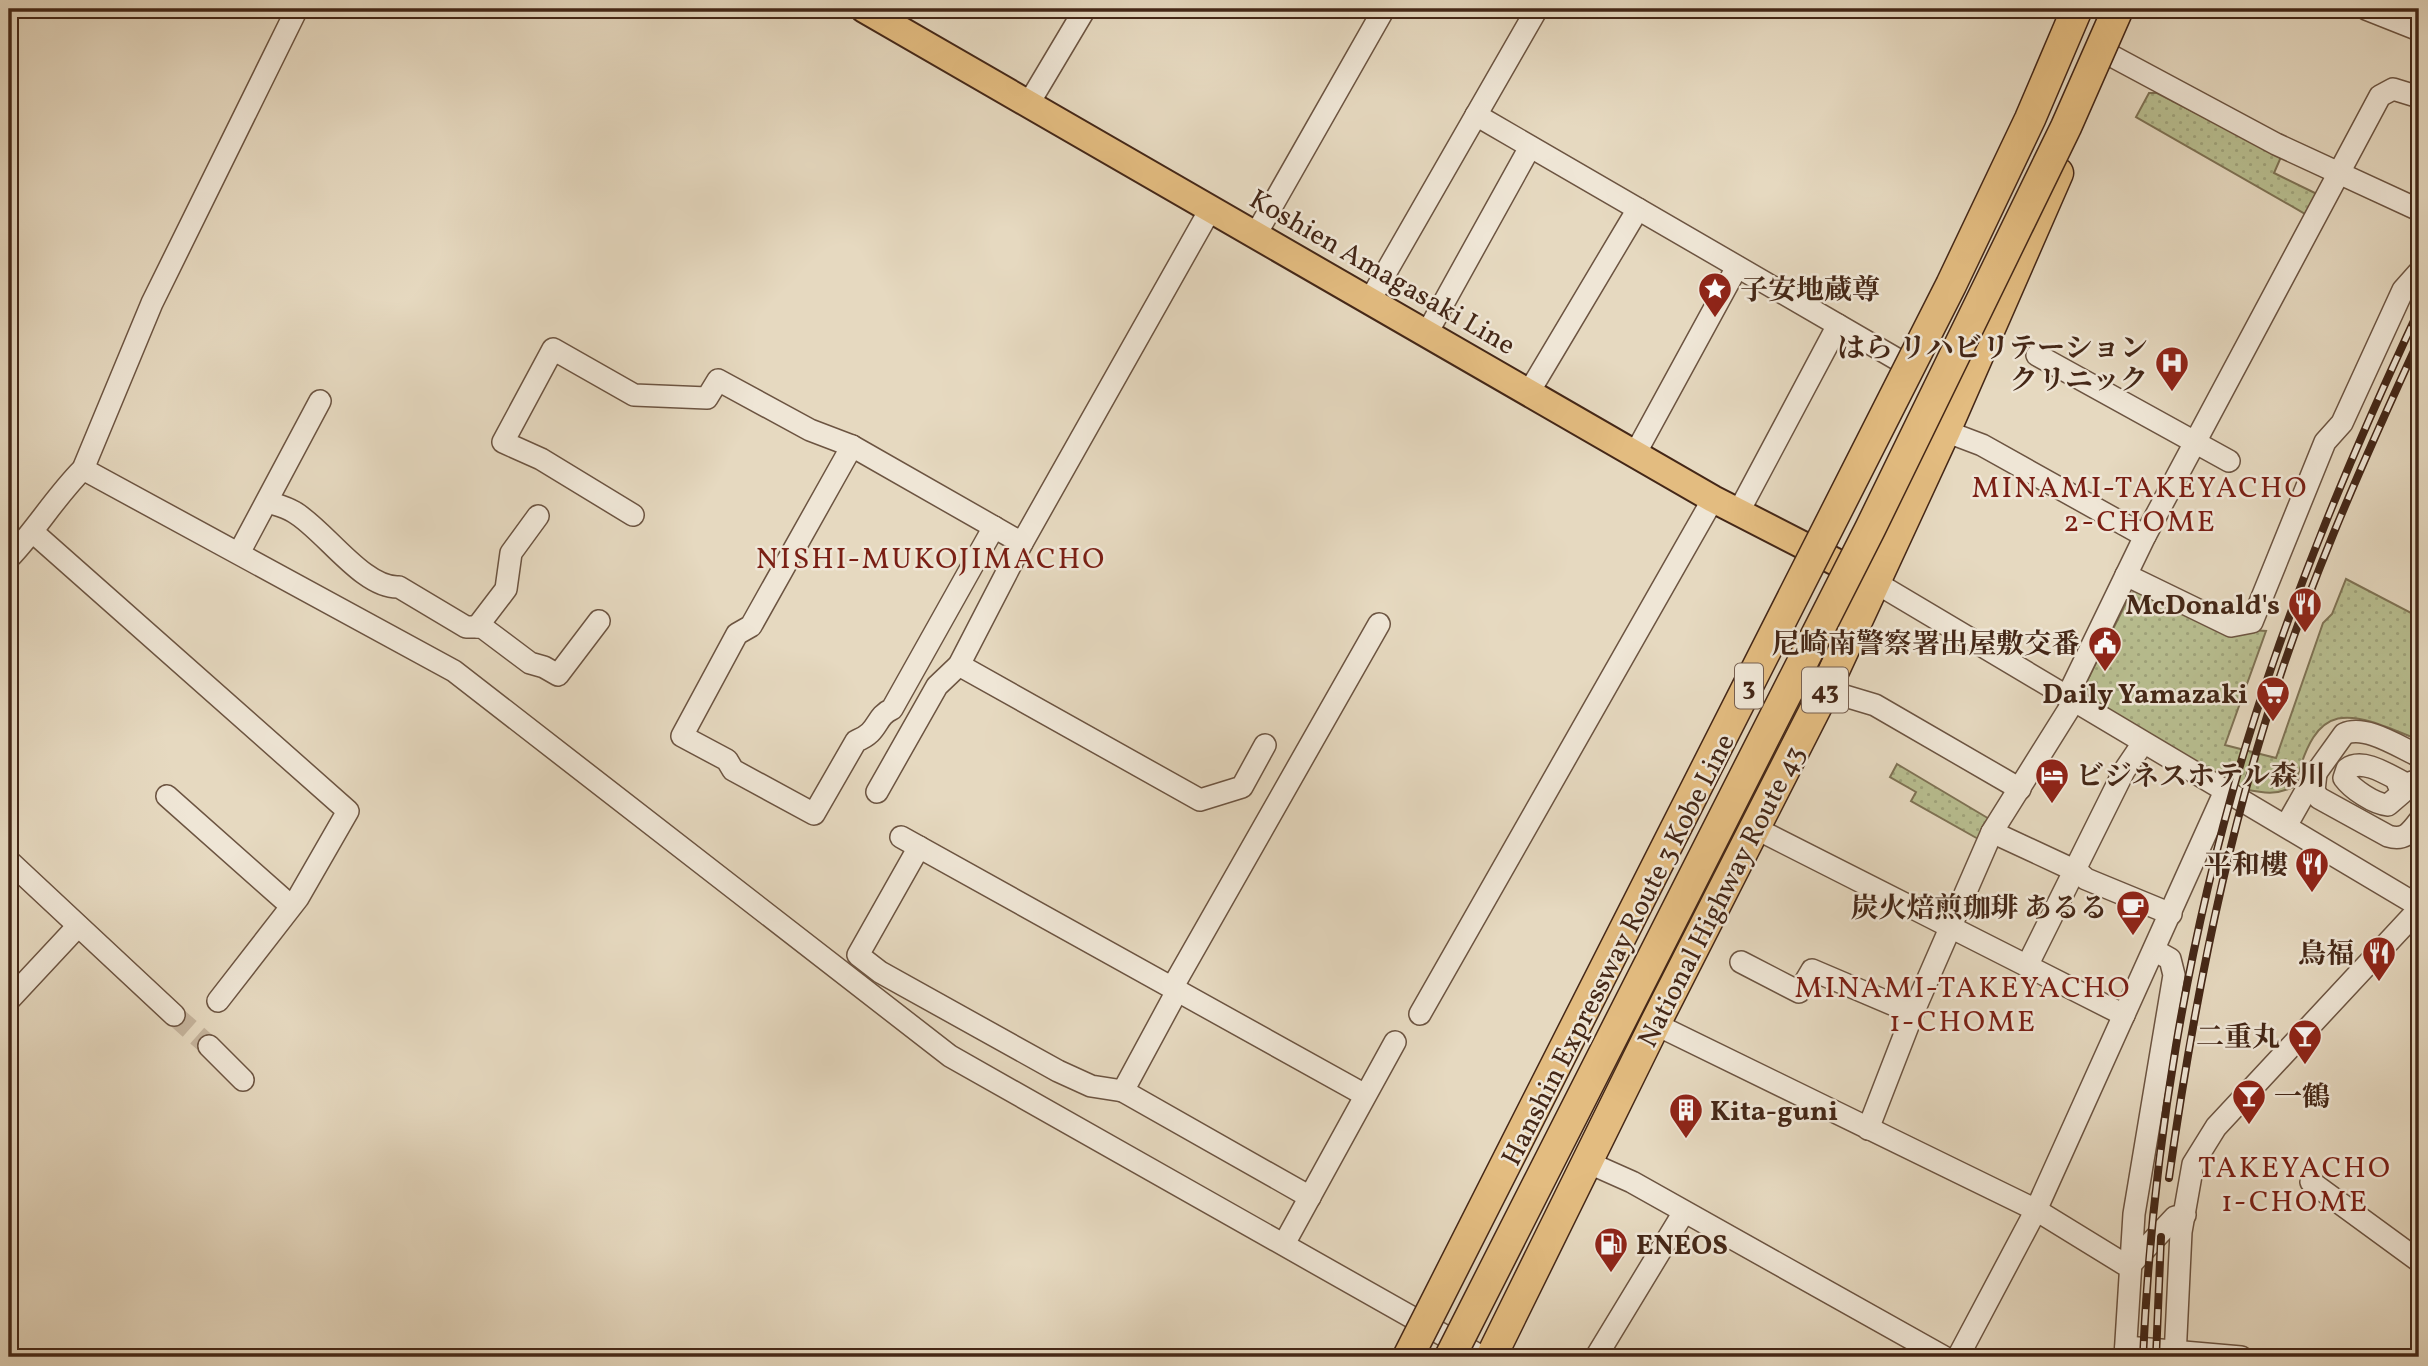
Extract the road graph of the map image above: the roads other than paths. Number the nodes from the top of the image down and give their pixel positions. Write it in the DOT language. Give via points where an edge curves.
graph roads {
  1 [pos="297,9"];
  2 [pos="864,9"];
  3 [pos="1085,9"];
  4 [pos="1384,9"];
  5 [pos="1537,9"];
  6 [pos="2074,9"];
  7 [pos="2118,9"];
  8 [pos="2128,9"];
  9 [pos="2366,9"];
  10 [pos="2417,23"];
  11 [pos="2110,55"];
  12 [pos="2419,97"];
  13 [pos="1029,103"];
  14 [pos="1476,116"];
  15 [pos="1530,147"];
  16 [pos="2339,173"];
  17 [pos="1211,208"];
  18 [pos="1638,209"];
  19 [pos="2419,210"];
  20 [pos="1256,234"];
  21 [pos="1737,267"];
  22 [pos="2419,272"];
  23 [pos="1370,300"];
  24 [pos="1838,326"];
  25 [pos="1427,334"];
  26 [pos="2037,355"];
  27 [pos="1907,365"];
  28 [pos="1529,392"];
  29 [pos="320,401"];
  30 [pos="1945,432"];
  31 [pos="2196,441"];
  32 [pos="852,446"];
  33 [pos="1636,454"];
  34 [pos="2229,461"];
  35 [pos="83,469"];
  36 [pos="1713,499"];
  37 [pos="268,502"];
  38 [pos="1738,513"];
  39 [pos="633,515"];
  40 [pos="538,516"];
  41 [pos="994,527"];
  42 [pos="34,533"];
  43 [pos="2145,536"];
  44 [pos="1022,543"];
  45 [pos="239,553"];
  46 [pos="1813,553"];
  47 [pos="9,558"];
  48 [pos="2126,575"];
  49 [pos="1873,581"];
  50 [pos="599,621"];
  51 [pos="1379,624"];
  52 [pos="477,627"];
  53 [pos="959,664"];
  54 [pos="1825,690"];
  55 [pos="2070,699"];
  56 [pos="2143,743"];
  57 [pos="1265,745"];
  58 [pos="2419,756"];
  59 [pos="2355,764"];
  60 [pos="2316,773"];
  61 [pos="2408,784"];
  62 [pos="2020,789"];
  63 [pos="2225,791"];
  64 [pos="877,792"];
  65 [pos="167,796"];
  66 [pos="2319,798"];
  67 [pos="2419,821"];
  68 [pos="2286,826"];
  69 [pos="1755,828"];
  70 [pos="1992,832"];
  71 [pos="9,862"];
  72 [pos="2074,870"];
  73 [pos="291,906"];
  74 [pos="2419,908"];
  75 [pos="2171,914"];
  76 [pos="78,926"];
  77 [pos="1952,929"];
  78 [pos="2154,950"];
  79 [pos="1741,962"];
  80 [pos="2027,966"];
  81 [pos="1175,989"];
  82 [pos="9,1000"];
  83 [pos="218,1001"];
  84 [pos="1913,1013"];
  85 [pos="1420,1014"];
  86 [pos="2124,1015"];
  87 [pos="174,1016"];
  88 [pos="1655,1024"];
  89 [pos="1395,1042"];
  90 [pos="209,1046"];
  91 [pos="243,1080"];
  92 [pos="1123,1091"];
  93 [pos="1365,1095"];
  94 [pos="1868,1129"];
  95 [pos="1587,1162"];
  96 [pos="2311,1182"];
  97 [pos="1310,1197"];
  98 [pos="2036,1210"];
  99 [pos="1684,1212"];
  100 [pos="2185,1215"];
  101 [pos="1284,1244"];
  102 [pos="2419,1261"];
  103 [pos="2131,1264"];
  104 [pos="1423,1322"];
  105 [pos="2126,1352"];
  106 [pos="2175,1354"];
  107 [pos="1406,1357"];
  108 [pos="1450,1357"];
  109 [pos="1482,1357"];
  110 [pos="1491,1357"];
  111 [pos="1596,1357"];
  112 [pos="1944,1357"];
  113 [pos="1958,1357"];
  114 [pos="2241,1357"];
  1 -- 35 [label="street" via="152,303"];
  2 -- 13 [label="main road, Koshien Amagasaki Line"];
  3 -- 13 [label="street"];
  4 -- 20 [label="street"];
  5 -- 14 [label="street"];
  6 -- 27 [label="highway" via="2024,125"];
  6 -- 107 [label="highway, Hanshin Expressway Route 3 Kobe Line / 3, bridge" via="2030,119 1951,285"];
  7 -- 108 [label="highway, Hanshin Expressway Route 3 Kobe Line / 3, bridge" via="1955,357"];
  8 -- 11 [label="highway, National Highway Route 43 / 43"];
  9 -- 10 [label="street"];
  11 -- 16 [label="street"];
  11 -- 30 [label="highway, National Highway Route 43 / 43"];
  12 -- 16 [label="street" via="2393,89 2380,96"];
  13 -- 17 [label="main road, Koshien Amagasaki Line"];
  14 -- 15 [label="street"];
  14 -- 23 [label="street"];
  15 -- 18 [label="street"];
  15 -- 25 [label="street"];
  16 -- 19 [label="street"];
  16 -- 31 [label="street"];
  17 -- 20 [label="main road, Koshien Amagasaki Line"];
  17 -- 44 [label="street"];
  18 -- 21 [label="street"];
  18 -- 28 [label="street"];
  20 -- 23 [label="main road, Koshien Amagasaki Line"];
  21 -- 24 [label="street"];
  21 -- 33 [label="street"];
  22 -- 48 [label="street" via="2403,290 2342,423 2325,442 2252,622 2231,626"];
  23 -- 25 [label="main road, Koshien Amagasaki Line"];
  24 -- 27 [label="street"];
  24 -- 38 [label="street"];
  25 -- 28 [label="main road, Koshien Amagasaki Line"];
  26 -- 31 [label="street"];
  27 -- 46 [label="highway"];
  28 -- 33 [label="main road, Koshien Amagasaki Line"];
  29 -- 37 [label="street"];
  30 -- 43 [label="street" via="1982,445"];
  30 -- 49 [label="highway, National Highway Route 43 / 43"];
  31 -- 34 [label="street"];
  31 -- 43 [label="street"];
  32 -- 39 [label="street" via="810,430 718,380 707,398 634,395 553,349 503,442"];
  32 -- 41 [label="street"];
  32 -- 41 [label="street" via="751,626 737,634 682,736 727,760 733,770 814,814 856,741 871,735 884,712 892,709"];
  33 -- 36 [label="main road, Koshien Amagasaki Line"];
  35 -- 42 [label="street"];
  35 -- 45 [label="street"];
  36 -- 38 [label="main road, Koshien Amagasaki Line"];
  36 -- 85 [label="street"];
  37 -- 45 [label="street"];
  37 -- 52 [label="street" via="294,512 388,588 399,587 466,627"];
  38 -- 46 [label="main road, Koshien Amagasaki Line"];
  40 -- 52 [label="street" via="511,553 506,589"];
  41 -- 44 [label="street"];
  42 -- 47 [label="street"];
  42 -- 73 [label="street" via="348,811"];
  43 -- 48 [label="street"];
  44 -- 53 [label="street"];
  45 -- 101 [label="street" via="454,671 950,1056"];
  46 -- 49 [label="main road, Koshien Amagasaki Line"];
  46 -- 104 [label="highway"];
  48 -- 55 [label="street"];
  49 -- 54 [label="highway, National Highway Route 43 / 43"];
  49 -- 55 [label="street"];
  50 -- 52 [label="street" via="558,675 530,663"];
  51 -- 81 [label="street"];
  53 -- 57 [label="street" via="1200,800 1242,787"];
  53 -- 64 [label="street" via="937,686"];
  54 -- 62 [label="street" via="1875,705"];
  54 -- 69 [label="highway, National Highway Route 43 / 43"];
  55 -- 56 [label="street"];
  55 -- 62 [label="street"];
  56 -- 63 [label="street"];
  56 -- 72 [label="street"];
  58 -- 60 [label="street" via="2371,734 2350,731 2338,739"];
  59 -- 61 [label="street"];
  59 -- 61 [label="street" via="2344,778 2381,804 2388,805"];
  59 -- 66 [label="street" via="2330,768 2321,779"];
  60 -- 66 [label="street" via="2314,791"];
  60 -- 68 [label="street"];
  62 -- 70 [label="street"];
  63 -- 68 [label="street"];
  63 -- 75 [label="street"];
  65 -- 73 [label="street"];
  66 -- 67 [label="street" via="2397,839 2409,834"];
  68 -- 74 [label="street"];
  69 -- 77 [label="street"];
  69 -- 88 [label="highway, National Highway Route 43 / 43"];
  70 -- 72 [label="street"];
  70 -- 77 [label="street"];
  71 -- 76 [label="street"];
  72 -- 75 [label="street"];
  72 -- 80 [label="street"];
  73 -- 83 [label="street"];
  74 -- 100 [label="street" via="2216,1127 2193,1164"];
  75 -- 78 [label="street"];
  76 -- 82 [label="street"];
  76 -- 87 [label="street"];
  77 -- 80 [label="street"];
  77 -- 84 [label="street"];
  78 -- 86 [label="street"];
  78 -- 103 [label="street" via="2170,959 2174,975 2134,1214"];
  79 -- 84 [label="street" via="1799,992 1812,970"];
  80 -- 86 [label="street"];
  81 -- 92 [label="street"];
  81 -- 92 [label="street" via="910,842 858,955 880,972 1058,1071 1091,1086"];
  81 -- 93 [label="street"];
  84 -- 94 [label="street"];
  86 -- 98 [label="street"];
  88 -- 94 [label="street"];
  88 -- 95 [label="highway, National Highway Route 43 / 43"];
  89 -- 93 [label="street"];
  90 -- 91 [label="street"];
  92 -- 97 [label="street"];
  93 -- 97 [label="street"];
  94 -- 98 [label="street"];
  95 -- 99 [label="street"];
  95 -- 110 [label="highway, National Highway Route 43 / 43"];
  96 -- 102 [label="street"];
  97 -- 101 [label="street"];
  98 -- 103 [label="street"];
  98 -- 113 [label="street"];
  99 -- 111 [label="street"];
  99 -- 112 [label="street"];
  100 -- 103 [label="street" via="2175,1217"];
  100 -- 106 [label="street"];
  101 -- 104 [label="street"];
  103 -- 105 [label="street"];
  104 -- 107 [label="highway"];
  104 -- 109 [label="street"];
  105 -- 106 [label="street"];
  106 -- 114 [label="street"];
}
